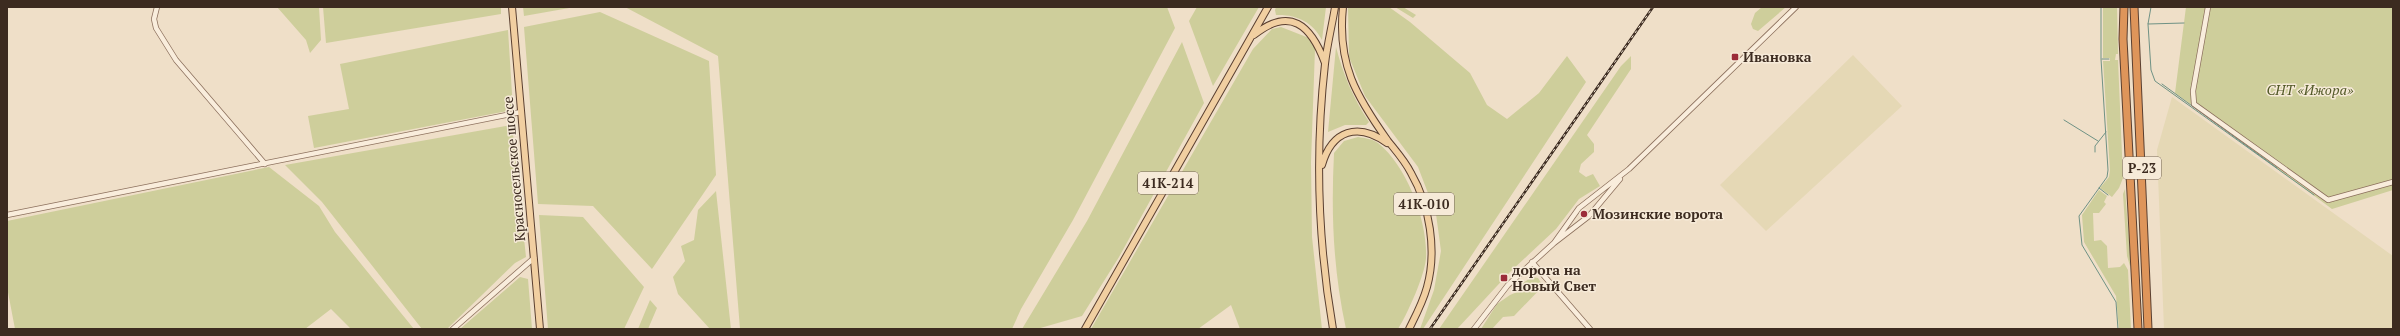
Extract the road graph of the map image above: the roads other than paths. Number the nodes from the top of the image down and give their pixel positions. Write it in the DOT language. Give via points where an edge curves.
graph roads {
  1 [pos="158,7"];
  2 [pos="512,7"];
  3 [pos="1268,7"];
  4 [pos="1335,7"];
  5 [pos="1343,7"];
  6 [pos="1796,7"];
  7 [pos="2124,7"];
  8 [pos="2134,7"];
  9 [pos="2208,7"];
  10 [pos="1252,37"];
  11 [pos="1325,64"];
  12 [pos="521,112"];
  13 [pos="1392,146"];
  14 [pos="265,164"];
  15 [pos="1624,173"];
  16 [pos="1320,175"];
  17 [pos="2393,182"];
  18 [pos="1587,202"];
  19 [pos="1595,209"];
  20 [pos="7,216"];
  21 [pos="1573,217"];
  22 [pos="1579,225"];
  23 [pos="1554,243"];
  24 [pos="534,258"];
  25 [pos="1532,262"];
  26 [pos="453,329"];
  27 [pos="540,329"];
  28 [pos="1085,329"];
  29 [pos="1332,329"];
  30 [pos="1409,329"];
  31 [pos="1474,329"];
  32 [pos="1590,329"];
  33 [pos="2138,329"];
  34 [pos="2148,329"];
  1 -- 14 [label="street" via="154,19 156,28 176,60"];
  2 -- 12 [label="main road, Красносельское шоссе"];
  3 -- 10 [label="main road, 41К-214"];
  4 -- 11 [label="main road"];
  5 -- 13 [label="main road" via="1341,40 1349,75 1370,115"];
  6 -- 15 [label="street"];
  7 -- 33 [label="highway, Р-23" via="2123,39"];
  8 -- 34 [label="highway, Р-23"];
  9 -- 17 [label="street" via="2193,91 2194,104 2328,200"];
  10 -- 11 [label="main road, 41К-214" via="1266,25 1276,21 1298,24 1314,37"];
  10 -- 28 [label="main road, 41К-214"];
  11 -- 16 [label="main road"];
  12 -- 14 [label="street"];
  12 -- 24 [label="main road, Красносельское шоссе"];
  13 -- 16 [label="main road" via="1373,134 1349,132 1336,139 1329,148"];
  13 -- 30 [label="main road, 41К-010" via="1411,173 1421,194 1430,237 1427,288"];
  14 -- 20 [label="street"];
  15 -- 18 [label="street"];
  15 -- 19 [label="street"];
  16 -- 29 [label="main road" via="1322,249"];
  18 -- 19 [label="street" via="1594,204"];
  18 -- 21 [label="street"];
  19 -- 22 [label="street"];
  21 -- 22 [label="street" via="1574,223"];
  21 -- 23 [label="street"];
  22 -- 23 [label="street"];
  23 -- 25 [label="street"];
  24 -- 26 [label="street"];
  24 -- 27 [label="main road, Красносельское шоссе"];
  25 -- 31 [label="street" via="1498,296"];
  25 -- 32 [label="street"];
}
